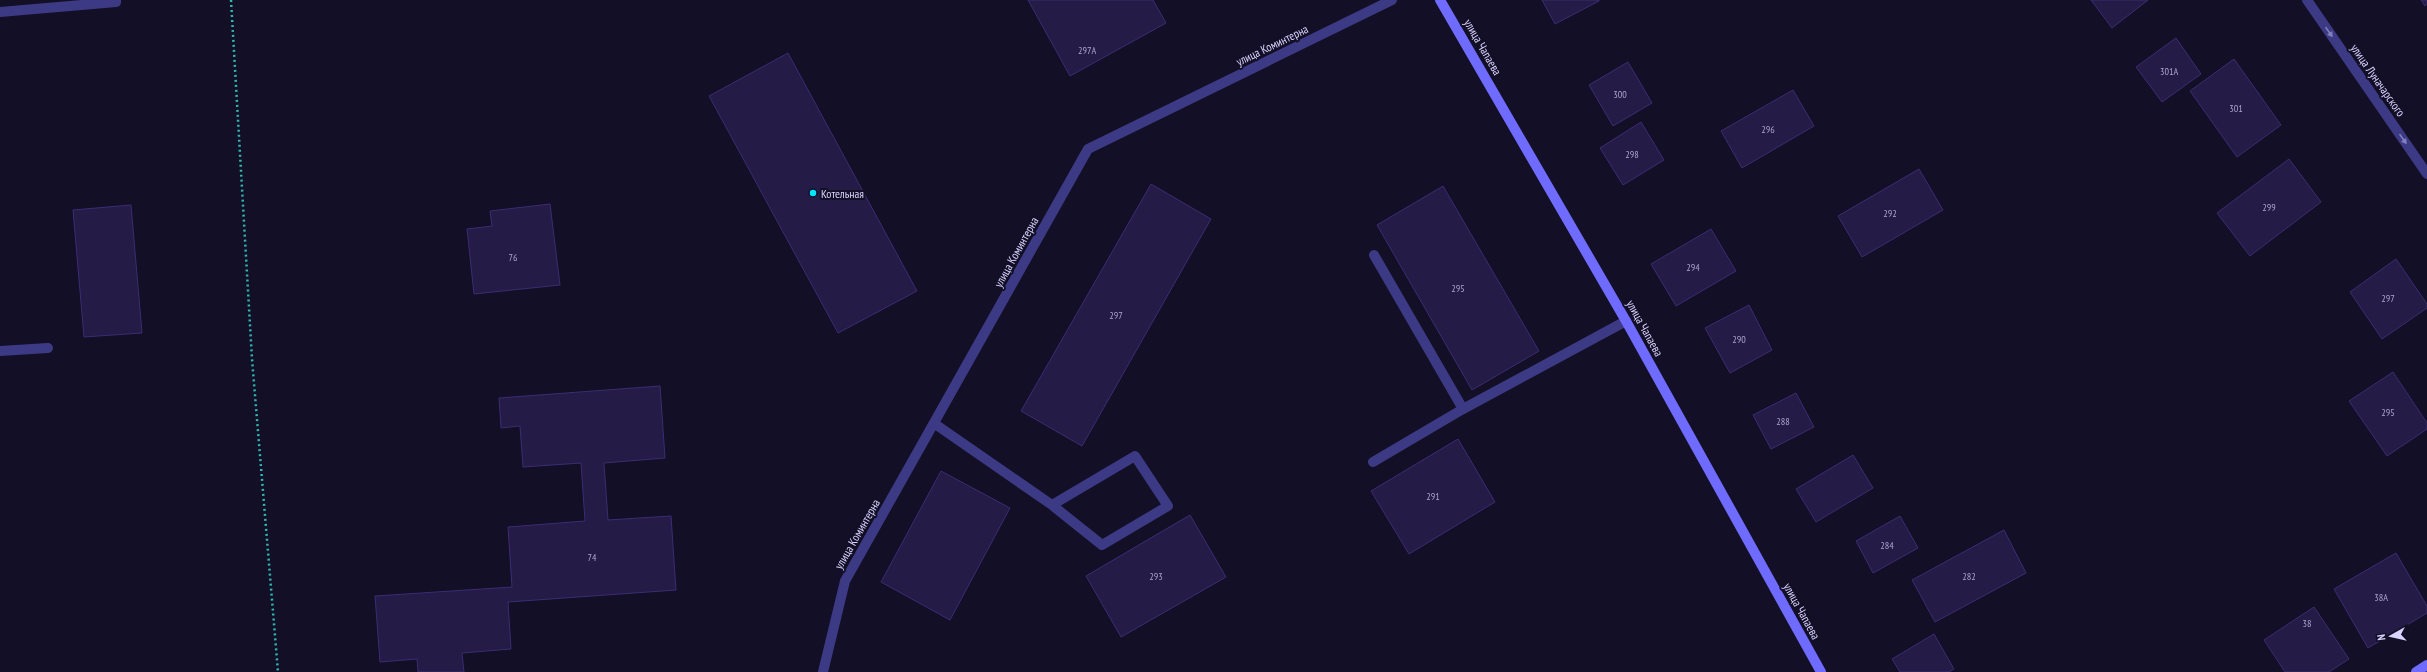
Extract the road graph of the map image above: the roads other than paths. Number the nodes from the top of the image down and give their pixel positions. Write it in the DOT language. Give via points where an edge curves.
graph roads {
  1 [pos="1392,0"];
  2 [pos="1440,0"];
  3 [pos="2307,0"];
  4 [pos="116,1"];
  5 [pos="0,12"];
  6 [pos="2427,174"];
  7 [pos="1374,255"];
  8 [pos="1626,321"];
  9 [pos="48,348"];
  10 [pos="0,351"];
  11 [pos="1463,409"];
  12 [pos="935,424"];
  13 [pos="1373,462"];
  14 [pos="1052,505"];
  15 [pos="2427,665"];
  16 [pos="823,672"];
  17 [pos="1821,672"];
  18 [pos="2416,672"];
  1 -- 12 [label="street, улица Коминтерна" via="1088,149"];
  2 -- 8 [label="main road, улица Чапаева"];
  3 -- 6 [label="street, улица Луначарского, one-way"];
  4 -- 5 [label="street"];
  7 -- 11 [label="street"];
  8 -- 11 [label="street"];
  8 -- 17 [label="main road, улица Чапаева"];
  9 -- 10 [label="street"];
  11 -- 13 [label="street"];
  12 -- 14 [label="street"];
  12 -- 16 [label="street, улица Коминтерна" via="845,581"];
  14 -- 14 [label="street" via="1102,545 1168,506 1135,456"];
  15 -- 18 [label="main road"];
}
